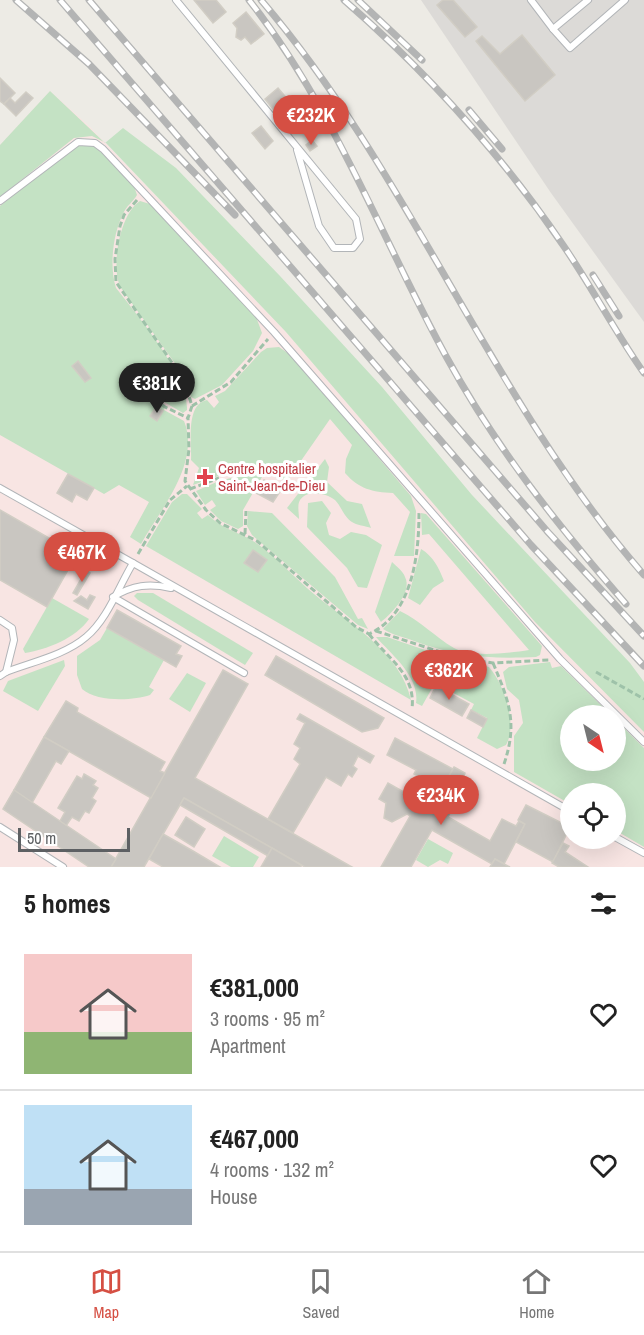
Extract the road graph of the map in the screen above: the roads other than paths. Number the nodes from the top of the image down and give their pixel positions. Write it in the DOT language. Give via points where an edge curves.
graph roads {
  1 [pos="176,0"];
  2 [pos="531,0"];
  3 [pos="588,0"];
  4 [pos="624,0"];
  5 [pos="554,29"];
  6 [pos="297,150"];
  7 [pos="0,201"];
  8 [pos="0,488"];
  9 [pos="133,563"];
  10 [pos="180,590"];
  11 [pos="113,597"];
  12 [pos="0,620"];
  13 [pos="244,673"];
  14 [pos="3,674"];
  15 [pos="644,742"];
  16 [pos="560,805"];
  17 [pos="0,827"];
  18 [pos="626,843"];
  19 [pos="644,854"];
  20 [pos="63,867"];
  1 -- 6 [label="lane"];
  2 -- 5 [label="lane"];
  3 -- 5 [label="lane"];
  4 -- 5 [label="lane" via="570,48"];
  6 -- 6 [label="lane" via="356,219 360,239 354,248 334,248 323,235"];
  7 -- 15 [label="lane" via="68,147 87,140 103,149 274,332 560,659"];
  8 -- 9 [label="lane"];
  9 -- 10 [label="lane"];
  9 -- 11 [label="lane"];
  10 -- 11 [label="lane" via="141,586"];
  10 -- 16 [label="lane"];
  11 -- 13 [label="lane"];
  11 -- 14 [label="lane" via="97,626 79,643"];
  12 -- 14 [label="lane" via="13,633 12,652"];
  17 -- 20 [label="lane"];
  18 -- 19 [label="lane"];
}
